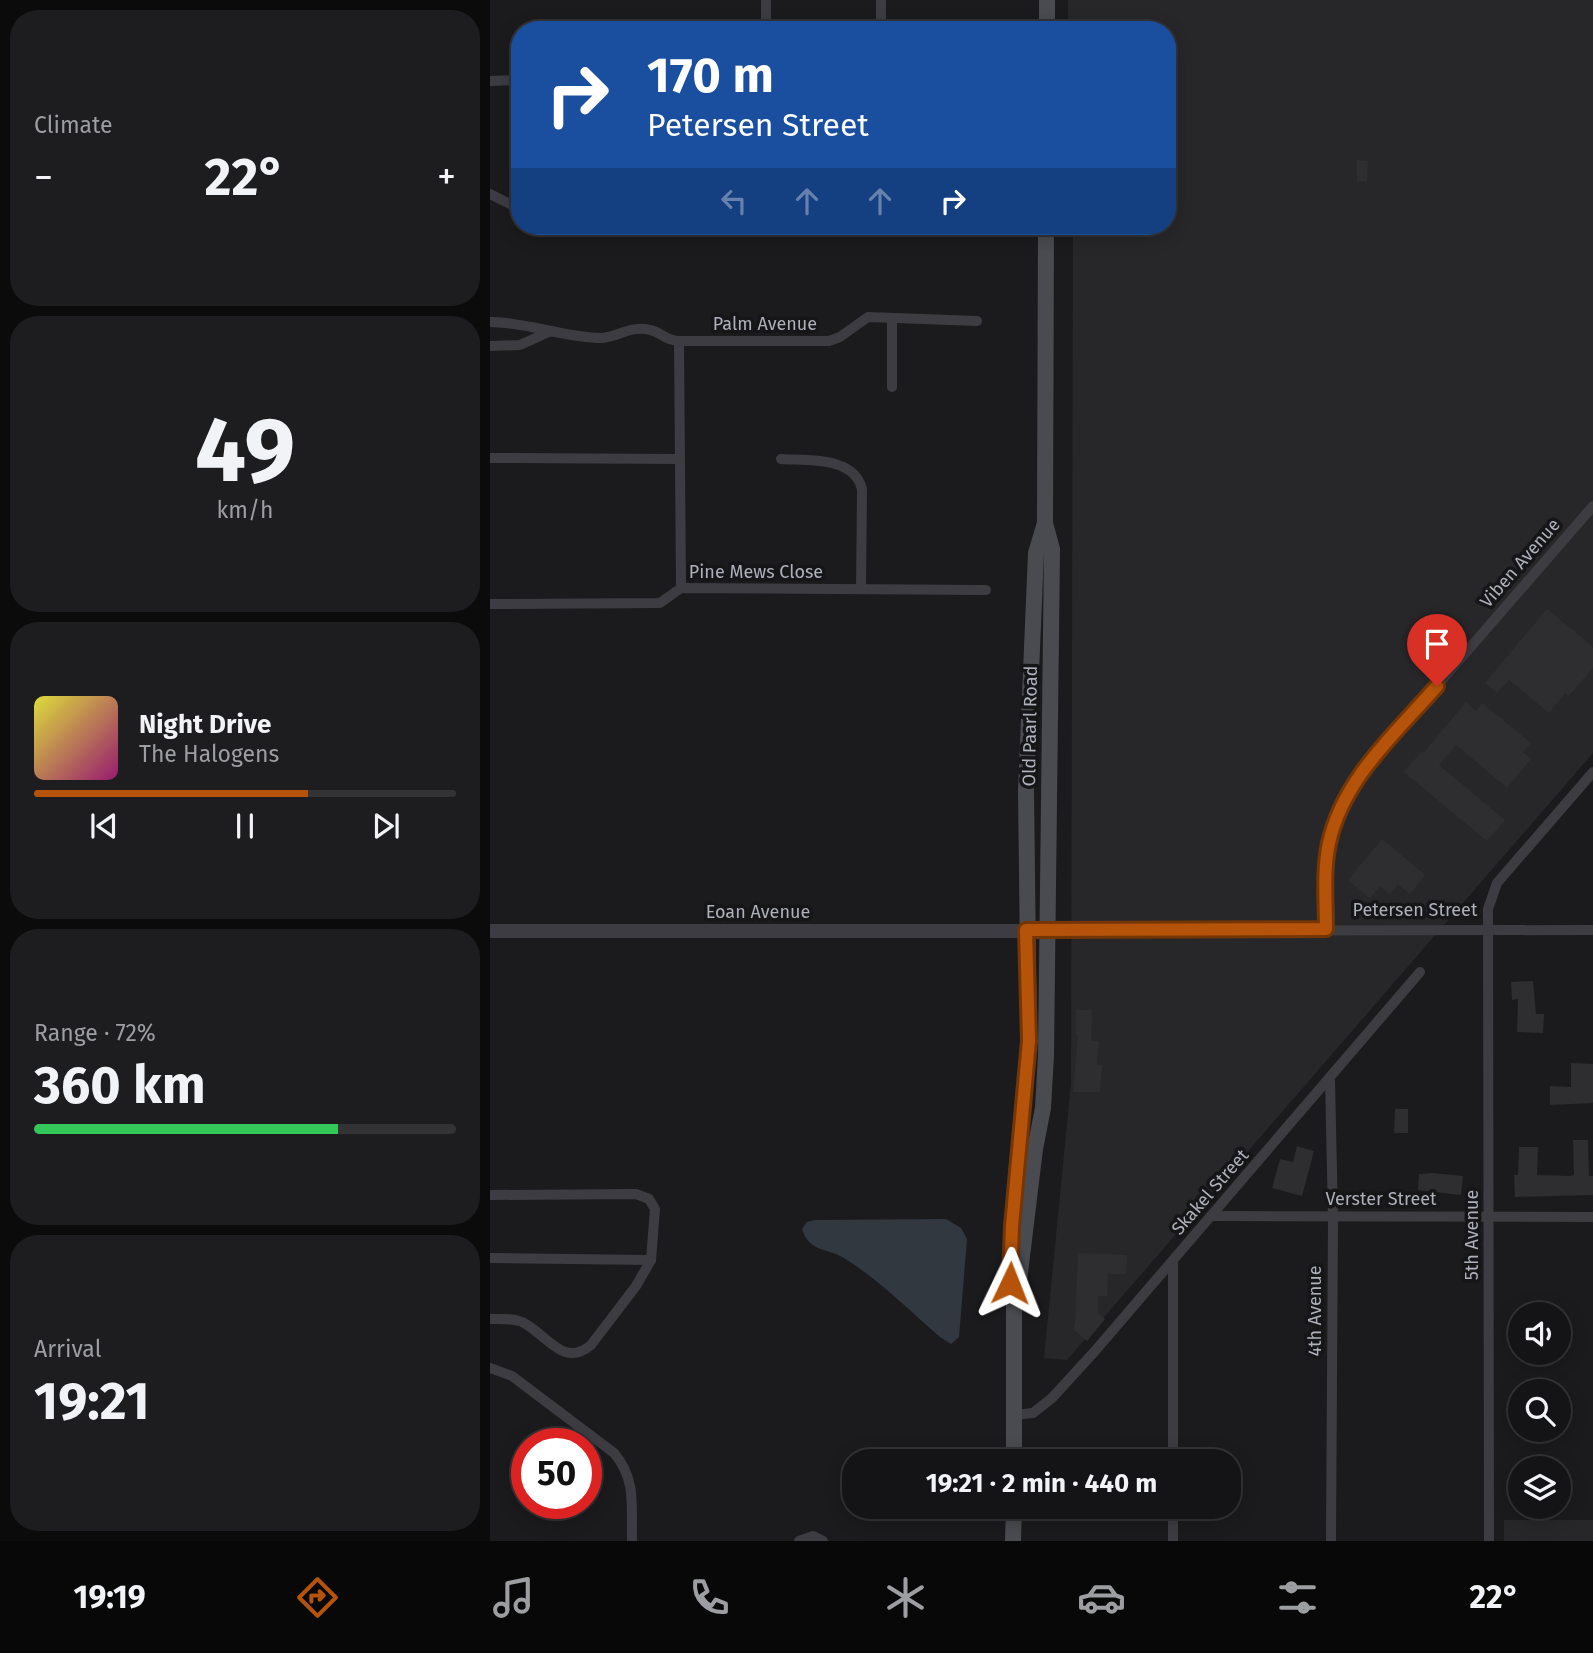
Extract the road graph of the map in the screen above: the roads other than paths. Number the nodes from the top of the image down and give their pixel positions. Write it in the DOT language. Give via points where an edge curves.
graph roads {
  1 [pos="766,0"];
  2 [pos="881,0"];
  3 [pos="1047,0"];
  4 [pos="766,21"];
  5 [pos="881,21"];
  6 [pos="1047,21"];
  7 [pos="511,80"];
  8 [pos="490,81"];
  9 [pos="490,194"];
  10 [pos="511,204"];
  11 [pos="1046,235"];
  12 [pos="892,318"];
  13 [pos="977,321"];
  14 [pos="495,322"];
  15 [pos="551,331"];
  16 [pos="679,341"];
  17 [pos="496,346"];
  18 [pos="892,387"];
  19 [pos="490,458"];
  20 [pos="679,458"];
  21 [pos="782,459"];
  22 [pos="1593,506"];
  23 [pos="1045,523"];
  24 [pos="681,588"];
  25 [pos="861,589"];
  26 [pos="986,590"];
  27 [pos="490,604"];
  28 [pos="1593,772"];
  29 [pos="1326,929"];
  30 [pos="1487,929"];
  31 [pos="490,930"];
  32 [pos="1026,930"];
  33 [pos="1593,930"];
  34 [pos="1047,931"];
  35 [pos="1420,972"];
  36 [pos="1330,1080"];
  37 [pos="490,1195"];
  38 [pos="1211,1216"];
  39 [pos="1333,1217"];
  40 [pos="1490,1217"];
  41 [pos="1593,1217"];
  42 [pos="490,1258"];
  43 [pos="651,1260"];
  44 [pos="1173,1261"];
  45 [pos="1014,1298"];
  46 [pos="490,1319"];
  47 [pos="490,1368"];
  48 [pos="1014,1415"];
  49 [pos="1014,1449"];
  50 [pos="1173,1449"];
  51 [pos="1014,1519"];
  52 [pos="1173,1519"];
  53 [pos="632,1541"];
  54 [pos="799,1541"];
  55 [pos="823,1541"];
  56 [pos="1013,1541"];
  57 [pos="1173,1541"];
  58 [pos="1331,1541"];
  59 [pos="1489,1541"];
  1 -- 4 [label="street"];
  2 -- 5 [label="street"];
  3 -- 6 [label="main road"];
  7 -- 8 [label="street"];
  9 -- 10 [label="street"];
  11 -- 23 [label="main road, Old Paarl Road"];
  12 -- 13 [label="street, Palm Avenue"];
  12 -- 16 [label="street, Palm Avenue" via="866,318 829,341"];
  12 -- 18 [label="street"];
  14 -- 15 [label="street, Palm Avenue"];
  14 -- 17 [label="street, Palm Avenue"];
  15 -- 16 [label="street, Palm Avenue" via="606,338 619,332 652,330 667,341"];
  15 -- 17 [label="street, Palm Avenue" via="520,345"];
  16 -- 20 [label="street"];
  19 -- 20 [label="street"];
  20 -- 24 [label="street"];
  21 -- 25 [label="street" via="834,463 857,476 862,489"];
  22 -- 29 [label="street, Viben Avenue" via="1357,778 1340,809 1329,845"];
  23 -- 32 [label="main road, Old Paarl Road" via="1036,552 1026,790"];
  23 -- 34 [label="main road, Old Paarl Road" via="1052,549"];
  24 -- 25 [label="street, Pine Mews Close"];
  24 -- 27 [label="street, Pine Mews Close" via="660,603"];
  25 -- 26 [label="street, Pine Mews Close"];
  28 -- 30 [label="street" via="1497,883"];
  29 -- 30 [label="street, Petersen Street"];
  29 -- 34 [label="street, Petersen Street"];
  30 -- 33 [label="street, Petersen Street"];
  30 -- 40 [label="street, 5th Avenue"];
  31 -- 32 [label="street, Eoan Avenue"];
  32 -- 34 [label="street, Petersen Street"];
  32 -- 45 [label="main road, Old Paarl Road" via="1029,1041 1012,1226 1010,1283"];
  34 -- 45 [label="main road, Old Paarl Road" via="1043,1108"];
  35 -- 36 [label="street, Skakel Street"];
  36 -- 38 [label="street, Skakel Street"];
  36 -- 39 [label="street, 4th Avenue"];
  37 -- 43 [label="street" via="636,1194 649,1199 655,1209"];
  38 -- 39 [label="street, Verster Street"];
  38 -- 44 [label="street, Skakel Street"];
  39 -- 40 [label="street, Verster Street"];
  39 -- 58 [label="street, 4th Avenue"];
  40 -- 41 [label="street, Verster Street"];
  40 -- 59 [label="street, 5th Avenue"];
  42 -- 43 [label="street"];
  43 -- 46 [label="street" via="591,1345 575,1355 563,1352 520,1322"];
  44 -- 48 [label="street, Skakel Street" via="1052,1398 1032,1413"];
  44 -- 50 [label="street"];
  45 -- 48 [label="main road"];
  47 -- 53 [label="street" via="512,1376 622,1462 631,1485"];
  48 -- 49 [label="main road"];
  51 -- 56 [label="main road"];
  52 -- 57 [label="street"];
  54 -- 55 [label="street" via="813,1536"];
}
